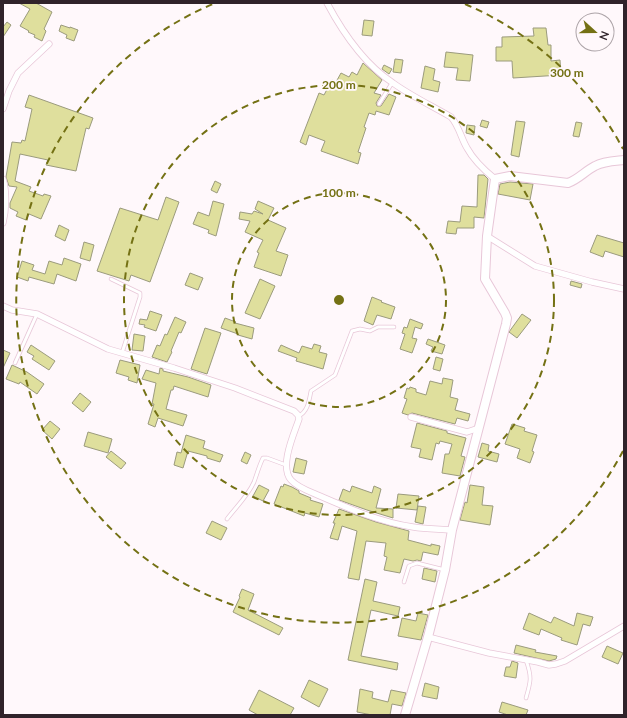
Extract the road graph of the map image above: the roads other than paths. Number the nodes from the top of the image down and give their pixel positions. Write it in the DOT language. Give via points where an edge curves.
graph roads {
  1 [pos="327,3"];
  2 [pos="48,44"];
  3 [pos="392,83"];
  4 [pos="379,104"];
  5 [pos="3,109"];
  6 [pos="624,160"];
  7 [pos="3,179"];
  8 [pos="495,179"];
  9 [pos="3,223"];
  10 [pos="487,236"];
  11 [pos="111,279"];
  12 [pos="624,288"];
  13 [pos="3,306"];
  14 [pos="36,314"];
  15 [pos="394,327"];
  16 [pos="122,353"];
  17 [pos="15,363"];
  18 [pos="298,417"];
  19 [pos="411,417"];
  20 [pos="480,428"];
  21 [pos="286,465"];
  22 [pos="227,519"];
  23 [pos="452,530"];
  24 [pos="445,570"];
  25 [pos="404,582"];
  26 [pos="624,626"];
  27 [pos="428,637"];
  28 [pos="526,660"];
  29 [pos="526,698"];
  30 [pos="405,715"];
  1 -- 3 [label="street" via="348,39"];
  2 -- 5 [label="street" via="18,73"];
  3 -- 4 [label="lane"];
  3 -- 8 [label="street" via="451,117 479,165"];
  6 -- 8 [label="street" via="595,166 568,183 510,176"];
  7 -- 9 [label="street"];
  8 -- 10 [label="street"];
  10 -- 12 [label="street" via="535,266"];
  10 -- 20 [label="street" via="485,280 507,318"];
  11 -- 16 [label="lane" via="140,293"];
  13 -- 14 [label="street"];
  14 -- 16 [label="street" via="108,349"];
  14 -- 17 [label="lane"];
  15 -- 18 [label="lane" via="352,331 335,375 312,391 308,406"];
  16 -- 18 [label="street" via="235,388 294,411"];
  18 -- 21 [label="street"];
  19 -- 20 [label="street" via="467,432"];
  20 -- 23 [label="street"];
  21 -- 22 [label="lane" via="262,458 254,482"];
  21 -- 23 [label="street" via="290,480 342,506 413,527"];
  23 -- 24 [label="street"];
  24 -- 25 [label="lane" via="417,563 409,566"];
  24 -- 27 [label="street"];
  26 -- 28 [label="street" via="556,664"];
  27 -- 28 [label="street"];
  27 -- 30 [label="street"];
  28 -- 29 [label="lane" via="531,675"];
}
